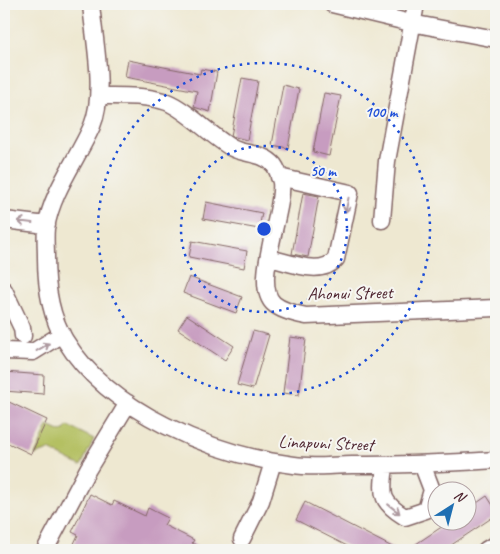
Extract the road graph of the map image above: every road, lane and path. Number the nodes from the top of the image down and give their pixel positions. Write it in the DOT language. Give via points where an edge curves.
graph roads {
  1 [pos="91,4"];
  2 [pos="332,4"];
  3 [pos="416,4"];
  4 [pos="412,23"];
  5 [pos="496,38"];
  6 [pos="99,96"];
  7 [pos="279,177"];
  8 [pos="4,220"];
  9 [pos="382,220"];
  10 [pos="47,225"];
  11 [pos="269,258"];
  12 [pos="4,290"];
  13 [pos="496,308"];
  14 [pos="62,334"];
  15 [pos="23,336"];
  16 [pos="4,351"];
  17 [pos="128,402"];
  18 [pos="496,460"];
  19 [pos="273,462"];
  20 [pos="422,464"];
  21 [pos="384,465"];
  22 [pos="242,539"];
  23 [pos="496,544"];
  24 [pos="46,550"];
  25 [pos="486,550"];
  1 -- 6 [label="street, Linapuni Street"];
  2 -- 4 [label="street"];
  3 -- 4 [label="street"];
  4 -- 5 [label="street"];
  4 -- 9 [label="street" via="386,162"];
  6 -- 7 [label="street" via="144,96 169,103 233,149 261,156 274,165"];
  6 -- 10 [label="street, Linapuni Street" via="92,125 62,184"];
  7 -- 11 [label="street, Ahonui Street" via="281,196"];
  7 -- 11 [label="street, one-way" via="350,194 336,259 332,264 320,268"];
  10 -- 8 [label="street, one-way"];
  10 -- 14 [label="street, Linapuni Street" via="46,274 50,302"];
  11 -- 13 [label="street, Ahonui Street" via="266,288 273,304 306,316"];
  12 -- 15 [label="street"];
  16 -- 14 [label="street, one-way" via="33,352"];
  14 -- 17 [label="street, Linapuni Street" via="83,365"];
  17 -- 19 [label="street, Linapuni Street" via="157,421 202,443"];
  17 -- 24 [label="street" via="92,461"];
  18 -- 20 [label="street, Linapuni Street"];
  19 -- 21 [label="street, Linapuni Street" via="296,466"];
  19 -- 22 [label="street" via="261,501"];
  20 -- 21 [label="street, Linapuni Street"];
  21 -- 20 [label="street, one-way" via="382,490 388,507 405,517 426,510 432,490"];
  23 -- 25 [label="street"];
}
